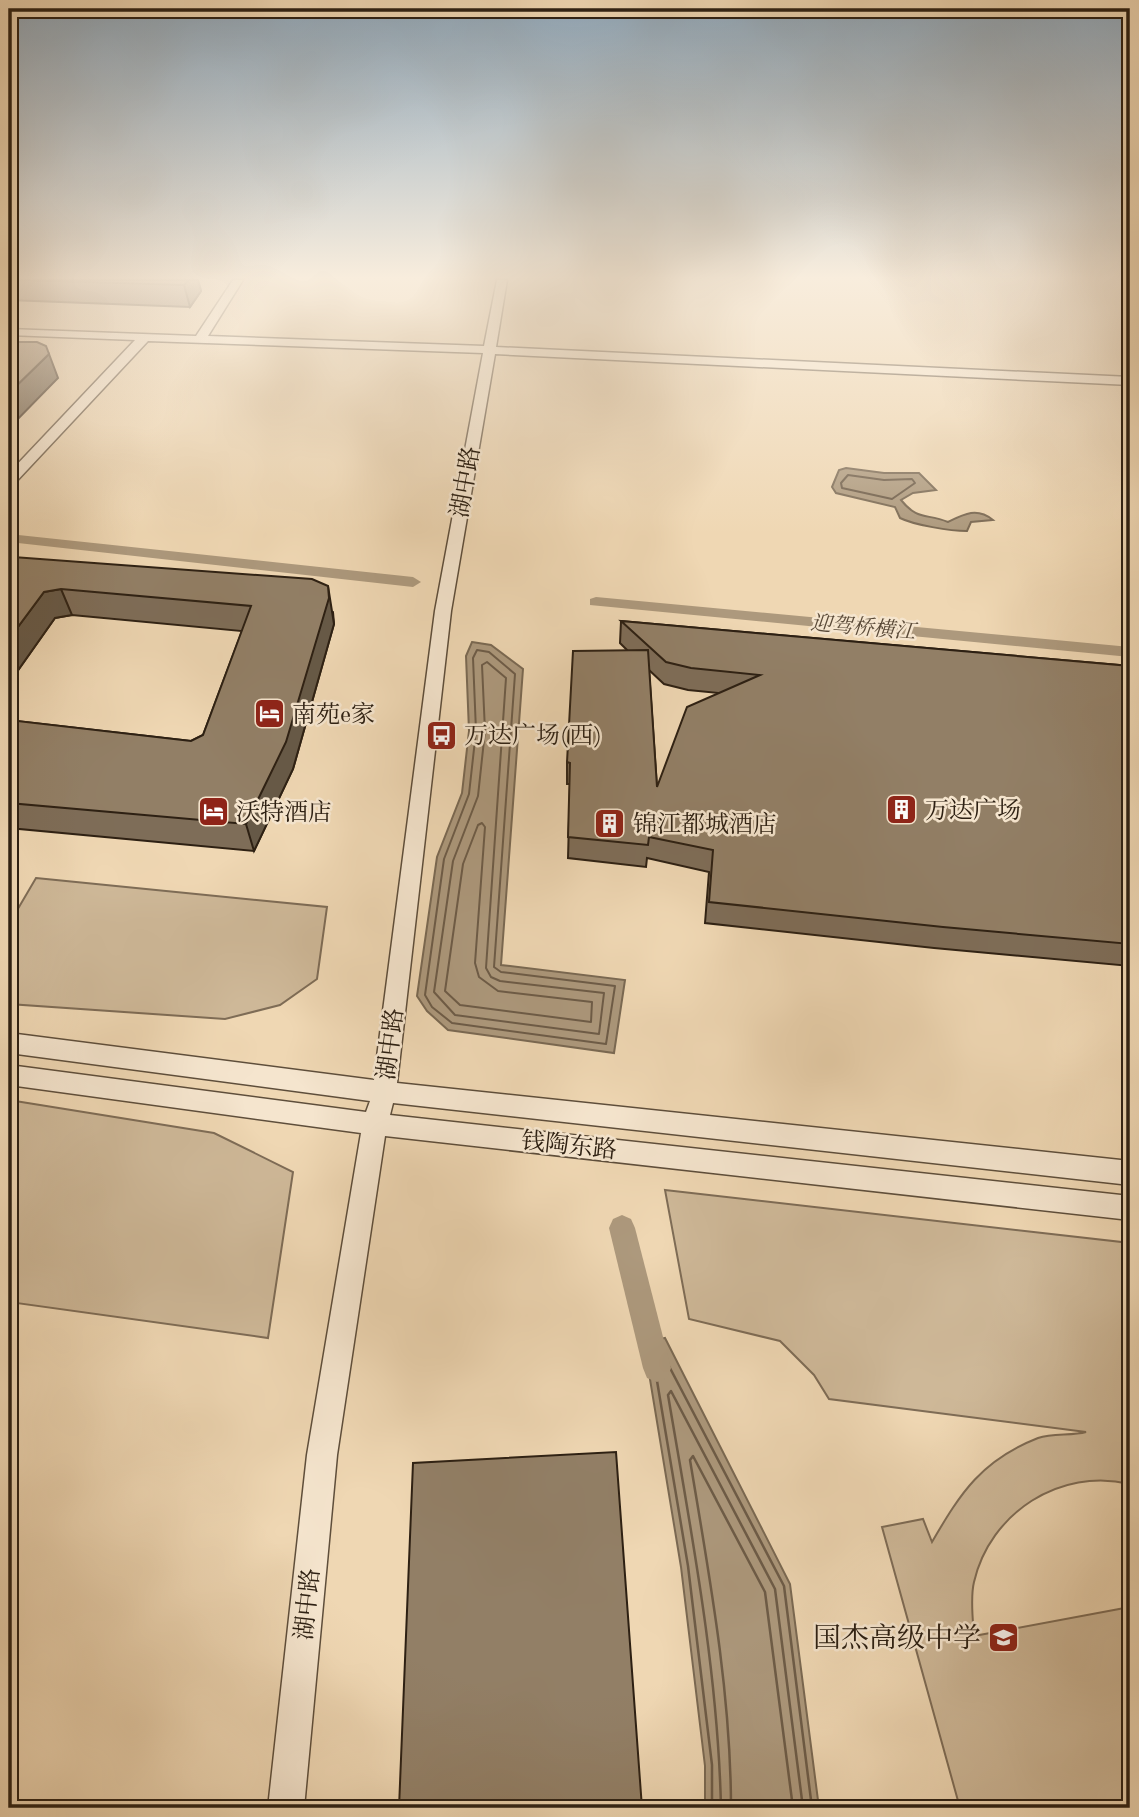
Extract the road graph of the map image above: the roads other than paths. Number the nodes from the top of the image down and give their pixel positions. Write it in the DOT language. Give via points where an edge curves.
graph roads {
  1 [pos="119,365"];
  2 [pos="485,365"];
  3 [pos="794,365"];
  4 [pos="1130,381"];
  5 [pos="9,481"];
  6 [pos="9,1043"];
  7 [pos="9,1075"];
  8 [pos="384,1092"];
  9 [pos="374,1124"];
  10 [pos="1130,1173"];
  11 [pos="1130,1208"];
  12 [pos="286,1808"];
  1 -- 5 [label="street"];
  2 -- 8 [label="street, 湖中路" via="443,611"];
  3 -- 4 [label="street"];
  6 -- 8 [label="street, 钱陶东路"];
  7 -- 9 [label="street, 钱陶东路"];
  8 -- 9 [label="street, 湖中路"];
  8 -- 10 [label="street, 钱陶东路"];
  9 -- 11 [label="street, 钱陶东路"];
  9 -- 12 [label="street, 湖中路" via="322,1455"];
}
